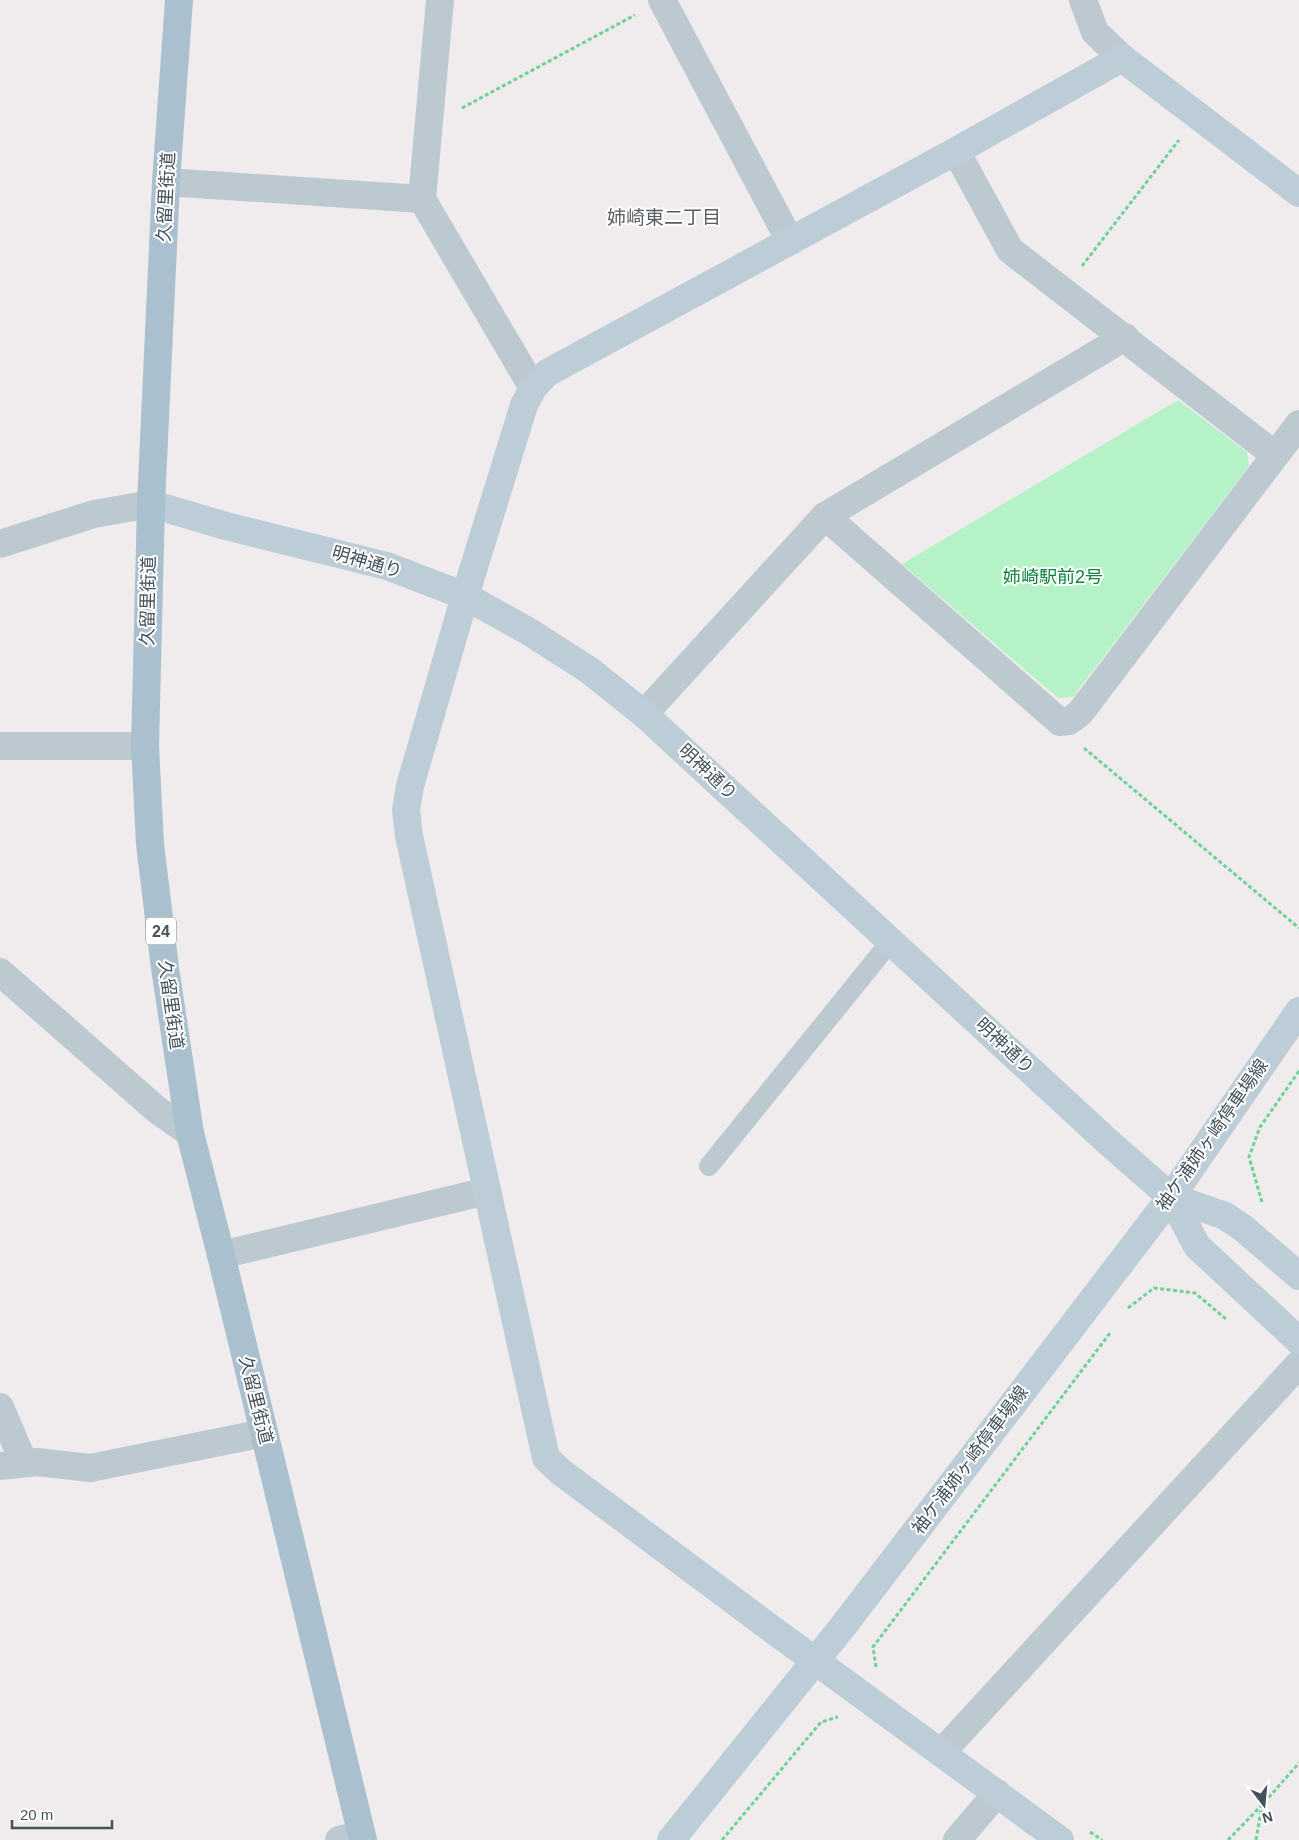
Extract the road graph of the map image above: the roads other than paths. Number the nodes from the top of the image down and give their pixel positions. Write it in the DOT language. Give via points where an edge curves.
graph roads {
  1 [pos="179,0"];
  2 [pos="440,0"];
  3 [pos="662,0"];
  4 [pos="1083,0"];
  5 [pos="1122,58"];
  6 [pos="956,151"];
  7 [pos="166,182"];
  8 [pos="1299,193"];
  9 [pos="422,198"];
  10 [pos="790,240"];
  11 [pos="1125,337"];
  12 [pos="533,388"];
  13 [pos="1299,424"];
  14 [pos="1275,455"];
  15 [pos="151,504"];
  16 [pos="825,516"];
  17 [pos="0,544"];
  18 [pos="465,596"];
  19 [pos="644,714"];
  20 [pos="0,746"];
  21 [pos="145,746"];
  22 [pos="891,941"];
  23 [pos="0,972"];
  24 [pos="1299,1011"];
  25 [pos="190,1134"];
  26 [pos="709,1166"];
  27 [pos="487,1191"];
  28 [pos="1171,1197"];
  29 [pos="221,1255"];
  30 [pos="1299,1276"];
  31 [pos="1299,1340"];
  32 [pos="1299,1364"];
  33 [pos="0,1407"];
  34 [pos="264,1433"];
  35 [pos="12,1465"];
  36 [pos="816,1661"];
  37 [pos="941,1753"];
  38 [pos="998,1793"];
  39 [pos="354,1838"];
  40 [pos="671,1840"];
  41 [pos="957,1840"];
  42 [pos="1060,1840"];
  1 -- 7 [label="main road, 久留里街道 / 24"];
  2 -- 9 [label="street"];
  3 -- 10 [label="street"];
  4 -- 5 [label="street" via="1095,32"];
  5 -- 6 [label="street"];
  5 -- 8 [label="street"];
  6 -- 10 [label="street"];
  6 -- 11 [label="street" via="1010,250"];
  7 -- 9 [label="street"];
  7 -- 15 [label="main road, 久留里街道 / 24"];
  9 -- 12 [label="street"];
  10 -- 12 [label="street" via="547,372"];
  11 -- 14 [label="street"];
  11 -- 16 [label="street"];
  12 -- 18 [label="street" via="524,406"];
  13 -- 14 [label="street"];
  14 -- 16 [label="street" via="1080,713 1069,721 1060,722"];
  15 -- 17 [label="street" via="94,514"];
  15 -- 18 [label="street, 明神通り" via="387,566"];
  15 -- 21 [label="main road, 久留里街道 / 24"];
  16 -- 19 [label="street"];
  18 -- 19 [label="street, 明神通り" via="589,670"];
  18 -- 27 [label="street" via="410,786 406,810"];
  19 -- 22 [label="street, 明神通り"];
  20 -- 21 [label="street"];
  21 -- 25 [label="main road, 久留里街道 / 24" via="150,844"];
  22 -- 26 [label="lane"];
  22 -- 28 [label="street, 明神通り"];
  23 -- 25 [label="street" via="156,1109"];
  24 -- 28 [label="street, 袖ケ浦姉ヶ崎停車場線"];
  25 -- 29 [label="main road, 久留里街道 / 24"];
  27 -- 29 [label="street"];
  27 -- 36 [label="street" via="546,1458"];
  28 -- 30 [label="street, 明神通り" via="1225,1216"];
  28 -- 31 [label="street, 明神通り" via="1197,1246"];
  28 -- 36 [label="street, 袖ケ浦姉ヶ崎停車場線"];
  29 -- 34 [label="main road, 久留里街道 / 24"];
  32 -- 37 [label="street"];
  33 -- 35 [label="street"];
  34 -- 35 [label="street" via="90,1468 37,1462"];
  34 -- 39 [label="main road, 久留里街道 / 24"];
  36 -- 37 [label="street"];
  36 -- 40 [label="street, 袖ケ浦姉ヶ崎停車場線"];
  37 -- 38 [label="street"];
  38 -- 41 [label="street"];
  38 -- 42 [label="street"];
}
